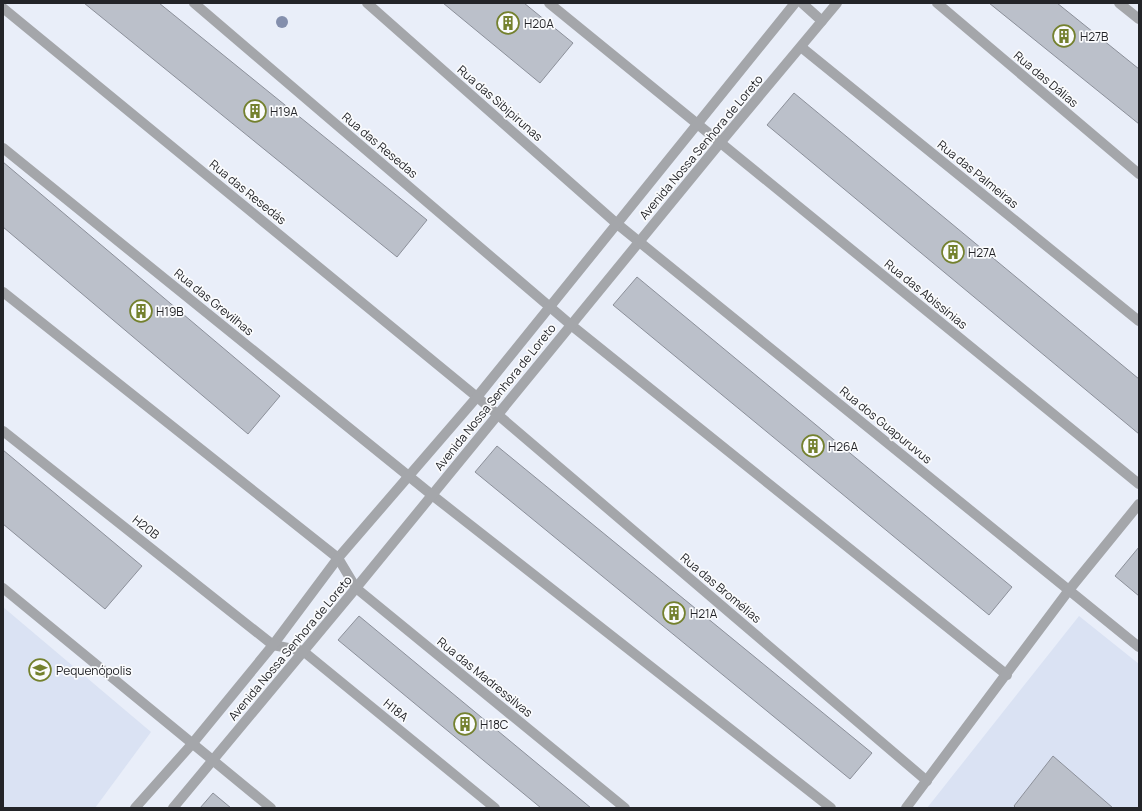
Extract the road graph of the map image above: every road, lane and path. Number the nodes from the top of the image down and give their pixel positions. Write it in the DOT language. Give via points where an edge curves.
graph roads {
  1 [pos="194,3"];
  2 [pos="367,3"];
  3 [pos="549,3"];
  4 [pos="795,3"];
  5 [pos="802,3"];
  6 [pos="837,3"];
  7 [pos="937,3"];
  8 [pos="1119,3"];
  9 [pos="3,8"];
  10 [pos="1139,20"];
  11 [pos="822,21"];
  12 [pos="801,47"];
  13 [pos="696,124"];
  14 [pos="720,143"];
  15 [pos="3,148"];
  16 [pos="1139,174"];
  17 [pos="616,223"];
  18 [pos="639,241"];
  19 [pos="3,292"];
  20 [pos="550,307"];
  21 [pos="1139,321"];
  22 [pos="571,325"];
  23 [pos="477,397"];
  24 [pos="498,414"];
  25 [pos="3,431"];
  26 [pos="409,475"];
  27 [pos="1139,484"];
  28 [pos="432,495"];
  29 [pos="1139,504"];
  30 [pos="338,558"];
  31 [pos="3,588"];
  32 [pos="356,588"];
  33 [pos="1069,590"];
  34 [pos="273,644"];
  35 [pos="1139,647"];
  36 [pos="303,651"];
  37 [pos="1006,675"];
  38 [pos="192,744"];
  39 [pos="213,762"];
  40 [pos="927,781"];
  41 [pos="135,808"];
  42 [pos="173,808"];
  43 [pos="271,808"];
  44 [pos="495,808"];
  45 [pos="625,808"];
  46 [pos="831,808"];
  47 [pos="906,808"];
  1 -- 20 [label="lane, Rua das Resedas"];
  2 -- 17 [label="lane, Rua das Sibipirunas"];
  3 -- 13 [label="lane, Rua das Abissínias"];
  4 -- 13 [label="lane, Avenida Nossa Senhora de Loreto"];
  5 -- 11 [label="lane"];
  6 -- 11 [label="lane, Avenida Nossa Senhora de Loreto"];
  7 -- 16 [label="lane, Rua das Dálias"];
  8 -- 10 [label="lane"];
  9 -- 23 [label="lane, Rua das Resedás"];
  11 -- 12 [label="lane, Avenida Nossa Senhora de Loreto"];
  12 -- 14 [label="lane, Avenida Nossa Senhora de Loreto"];
  12 -- 21 [label="lane, Rua das Palmeiras"];
  13 -- 14 [label="lane, Rua das Abissínias"];
  13 -- 17 [label="lane, Avenida Nossa Senhora de Loreto"];
  14 -- 18 [label="lane, Avenida Nossa Senhora de Loreto"];
  14 -- 27 [label="lane, Rua das Abissínias"];
  15 -- 26 [label="lane, Rua das Grevilhas"];
  17 -- 18 [label="lane, Rua dos Guapuruvus"];
  17 -- 20 [label="lane, Avenida Nossa Senhora de Loreto"];
  18 -- 22 [label="lane, Avenida Nossa Senhora de Loreto"];
  18 -- 33 [label="lane, Rua dos Guapuruvus"];
  19 -- 30 [label="lane"];
  20 -- 22 [label="lane, Rua das Resedas"];
  20 -- 23 [label="lane, Avenida Nossa Senhora de Loreto"];
  22 -- 24 [label="lane, Avenida Nossa Senhora de Loreto"];
  22 -- 37 [label="lane, Rua das Resedas"];
  23 -- 24 [label="lane, Rua das Resedás"];
  23 -- 26 [label="lane, Avenida Nossa Senhora de Loreto"];
  24 -- 28 [label="lane, Avenida Nossa Senhora de Loreto"];
  24 -- 40 [label="lane, Rua das Bromélias"];
  25 -- 34 [label="lane, H20B"];
  26 -- 28 [label="lane"];
  26 -- 30 [label="lane, Avenida Nossa Senhora de Loreto"];
  28 -- 32 [label="lane, Avenida Nossa Senhora de Loreto"];
  28 -- 46 [label="lane"];
  29 -- 33 [label="lane"];
  30 -- 32 [label="lane, Rua das Madressilvas"];
  30 -- 34 [label="lane, Avenida Nossa Senhora de Loreto"];
  31 -- 38 [label="lane"];
  32 -- 36 [label="lane, Avenida Nossa Senhora de Loreto"];
  32 -- 45 [label="lane, Rua das Madressilvas"];
  33 -- 35 [label="lane, Rua dos Guapuruvus"];
  33 -- 37 [label="lane"];
  34 -- 36 [label="lane, H18A"];
  34 -- 38 [label="lane, Avenida Nossa Senhora de Loreto"];
  36 -- 39 [label="lane, Avenida Nossa Senhora de Loreto"];
  36 -- 44 [label="lane, H18A"];
  37 -- 40 [label="lane"];
  38 -- 39 [label="lane"];
  38 -- 41 [label="lane, Avenida Nossa Senhora de Loreto"];
  39 -- 42 [label="lane, Avenida Nossa Senhora de Loreto"];
  39 -- 43 [label="lane"];
  40 -- 47 [label="lane"];
}
